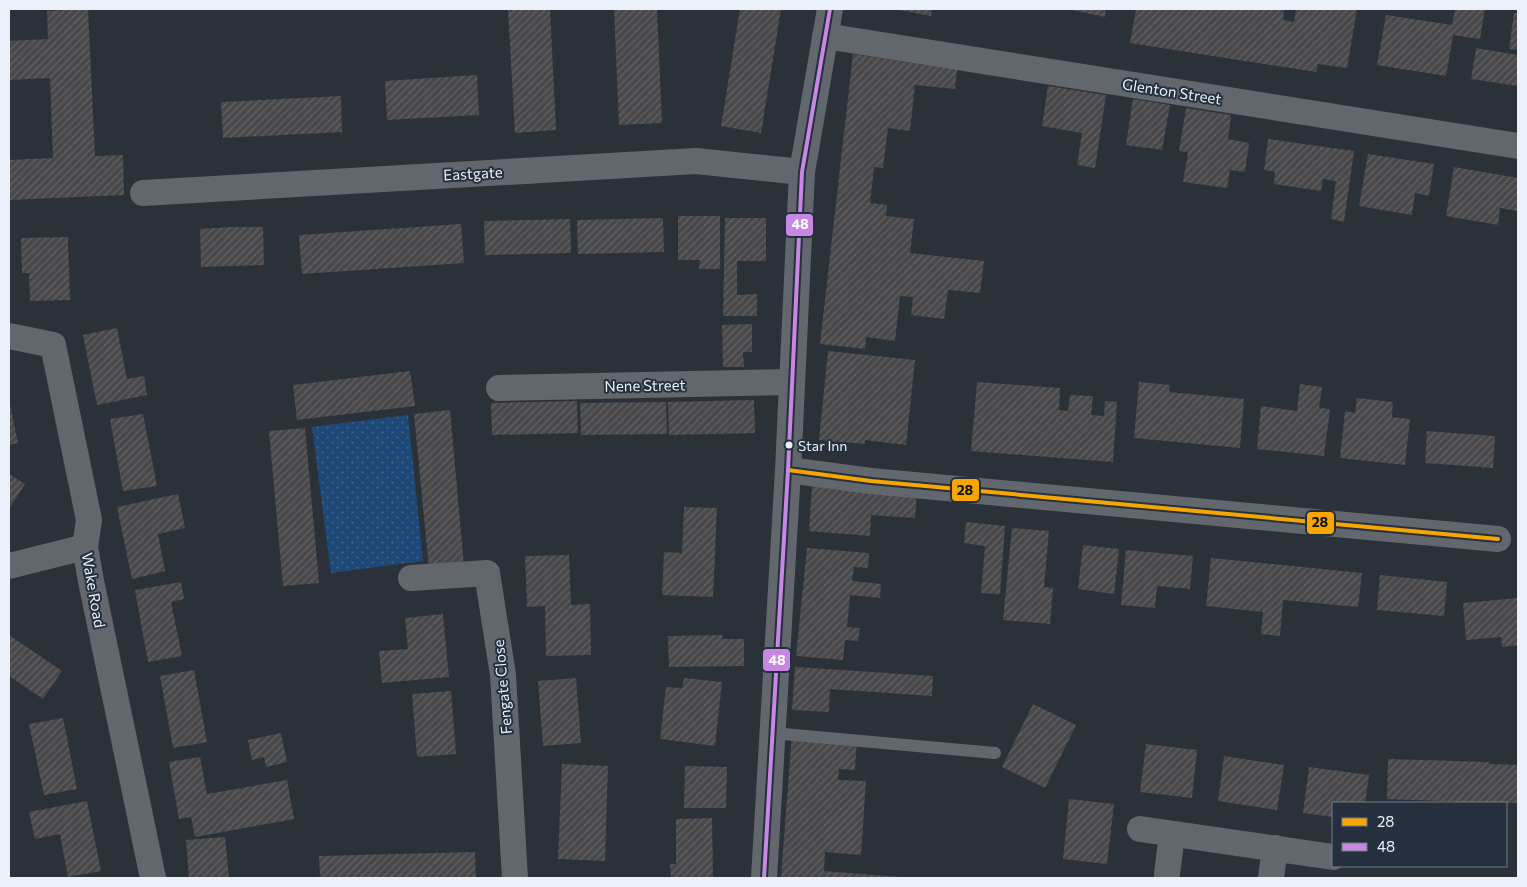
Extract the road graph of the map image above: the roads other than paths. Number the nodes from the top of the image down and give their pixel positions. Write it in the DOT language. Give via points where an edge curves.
graph roads {
  1 [pos="830,9"];
  2 [pos="825,36"];
  3 [pos="1518,146"];
  4 [pos="802,172"];
  5 [pos="142,193"];
  6 [pos="9,336"];
  7 [pos="792,382"];
  8 [pos="499,388"];
  9 [pos="788,470"];
  10 [pos="1498,539"];
  11 [pos="85,548"];
  12 [pos="9,566"];
  13 [pos="411,578"];
  14 [pos="772,733"];
  15 [pos="995,753"];
  16 [pos="1140,829"];
  17 [pos="1172,834"];
  18 [pos="1275,848"];
  19 [pos="1332,857"];
  20 [pos="1167,874"];
  21 [pos="153,878"];
  22 [pos="515,878"];
  23 [pos="764,878"];
  24 [pos="1271,878"];
  1 -- 2 [label="street"];
  2 -- 3 [label="street, Glenton Street"];
  2 -- 4 [label="street"];
  4 -- 5 [label="street, Eastgate" via="696,160"];
  4 -- 7 [label="street"];
  6 -- 11 [label="street, Wake Road" via="53,345 89,520"];
  7 -- 8 [label="street, Nene Street"];
  7 -- 9 [label="street"];
  9 -- 10 [label="street" via="871,482"];
  9 -- 14 [label="street"];
  11 -- 12 [label="street"];
  11 -- 21 [label="street, Wake Road"];
  13 -- 22 [label="street, Fengate Close" via="487,573 503,675"];
  14 -- 15 [label="lane"];
  14 -- 23 [label="street"];
  16 -- 17 [label="street"];
  17 -- 18 [label="street"];
  17 -- 20 [label="street"];
  18 -- 19 [label="street"];
  18 -- 24 [label="street"];
}
